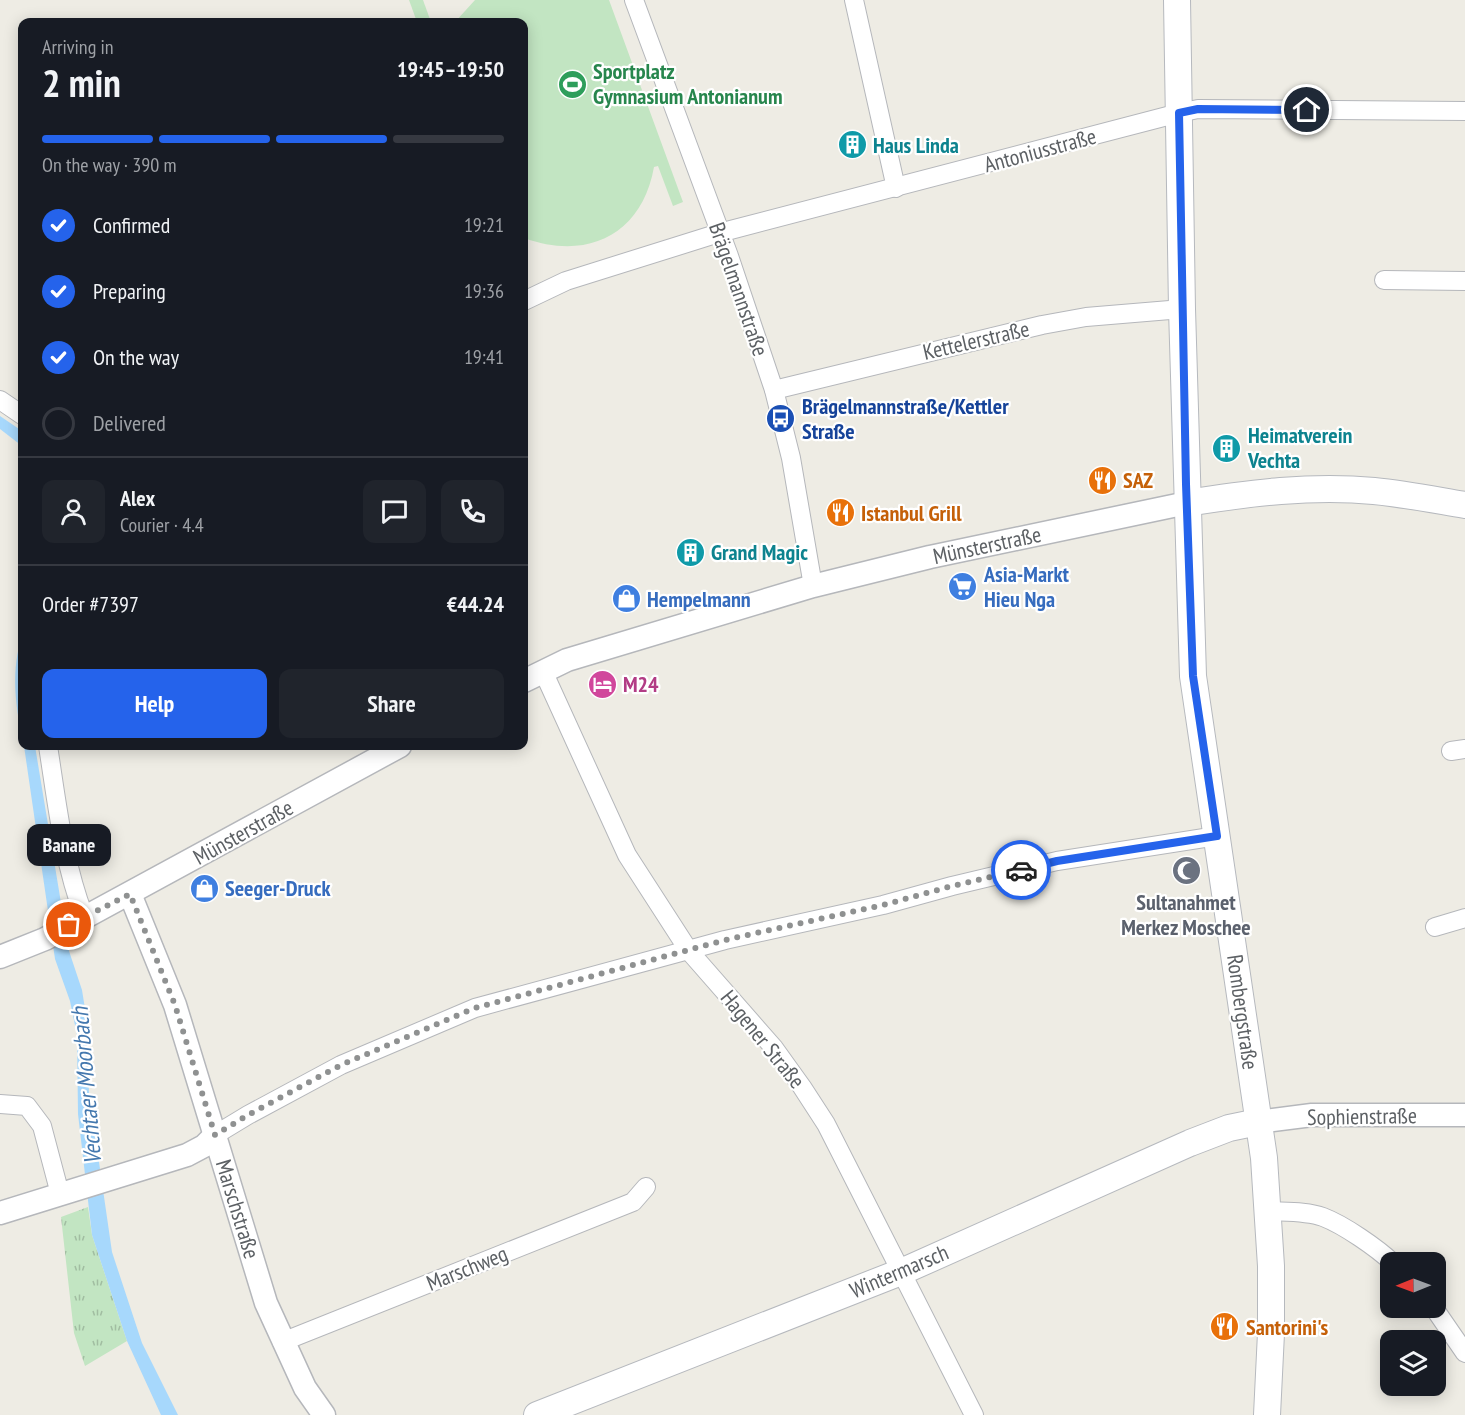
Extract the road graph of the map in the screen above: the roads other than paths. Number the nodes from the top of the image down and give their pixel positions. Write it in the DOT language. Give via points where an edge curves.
graph roads {
  1 [pos="634,0"];
  2 [pos="854,0"];
  3 [pos="1177,0"];
  4 [pos="1465,111"];
  5 [pos="1179,113"];
  6 [pos="896,188"];
  7 [pos="719,233"];
  8 [pos="1384,280"];
  9 [pos="1465,280"];
  10 [pos="528,299"];
  11 [pos="1182,309"];
  12 [pos="774,390"];
  13 [pos="0,400"];
  14 [pos="18,412"];
  15 [pos="1187,503"];
  16 [pos="1465,505"];
  17 [pos="813,586"];
  18 [pos="533,676"];
  19 [pos="49,750"];
  20 [pos="393,750"];
  21 [pos="1217,836"];
  22 [pos="130,894"];
  23 [pos="1465,918"];
  24 [pos="77,920"];
  25 [pos="1435,927"];
  26 [pos="689,951"];
  27 [pos="0,957"];
  28 [pos="0,1104"];
  29 [pos="1465,1115"];
  30 [pos="1258,1122"];
  31 [pos="215,1135"];
  32 [pos="646,1187"];
  33 [pos="67,1191"];
  34 [pos="1268,1210"];
  35 [pos="0,1213"];
  36 [pos="1382,1252"];
  37 [pos="901,1272"];
  38 [pos="1441,1318"];
  39 [pos="282,1342"];
  40 [pos="1465,1353"];
  41 [pos="324,1415"];
  42 [pos="537,1415"];
  43 [pos="974,1415"];
  44 [pos="1267,1415"];
  1 -- 7 [label="street, Brägelmannstraße"];
  2 -- 6 [label="street"];
  3 -- 5 [label="main road, Rombergstraße"];
  4 -- 5 [label="street, Antoniusstraße" via="1198,109"];
  5 -- 6 [label="street, Antoniusstraße"];
  5 -- 11 [label="main road, Rombergstraße"];
  6 -- 7 [label="street, Antoniusstraße"];
  7 -- 10 [label="street, Antoniusstraße" via="566,281"];
  7 -- 12 [label="street, Brägelmannstraße"];
  8 -- 9 [label="street"];
  11 -- 12 [label="street, Kettelerstraße" via="1042,325"];
  11 -- 15 [label="main road, Rombergstraße"];
  12 -- 17 [label="street, Brägelmannstraße" via="791,458"];
  13 -- 14 [label="street"];
  15 -- 16 [label="main road, Münsterstraße" via="1248,493 1314,489 1373,491"];
  15 -- 17 [label="street, Münsterstraße"];
  15 -- 21 [label="main road, Rombergstraße" via="1193,676"];
  17 -- 18 [label="street, Münsterstraße" via="567,660"];
  18 -- 26 [label="street, Hagener Straße" via="619,840"];
  19 -- 24 [label="street"];
  20 -- 22 [label="street, Münsterstraße"];
  21 -- 26 [label="street" via="1057,861"];
  21 -- 30 [label="main road, Rombergstraße"];
  22 -- 24 [label="street, Münsterstraße"];
  22 -- 31 [label="street, Marschstraße" via="175,1005"];
  23 -- 25 [label="street"];
  24 -- 27 [label="street, Münsterstraße" via="45,939"];
  26 -- 31 [label="street" via="475,1008 341,1065"];
  26 -- 37 [label="street, Hagener Straße" via="752,1021 802,1087 826,1124"];
  28 -- 33 [label="street" via="27,1106 42,1126"];
  29 -- 30 [label="street, Sophienstraße" via="1312,1115"];
  30 -- 34 [label="main road, Rombergstraße"];
  30 -- 37 [label="main road, Wintermarsch" via="1190,1143"];
  31 -- 33 [label="street" via="187,1155"];
  31 -- 39 [label="street, Marschstraße" via="266,1303"];
  32 -- 39 [label="street, Marschweg" via="633,1202"];
  33 -- 35 [label="street"];
  34 -- 36 [label="street" via="1323,1217"];
  34 -- 44 [label="main road, Rombergstraße" via="1271,1333"];
  37 -- 42 [label="main road, Wintermarsch"];
  37 -- 43 [label="street, Hagener Straße"];
  38 -- 40 [label="street"];
  39 -- 41 [label="street, Marschstraße" via="304,1388"];
}
